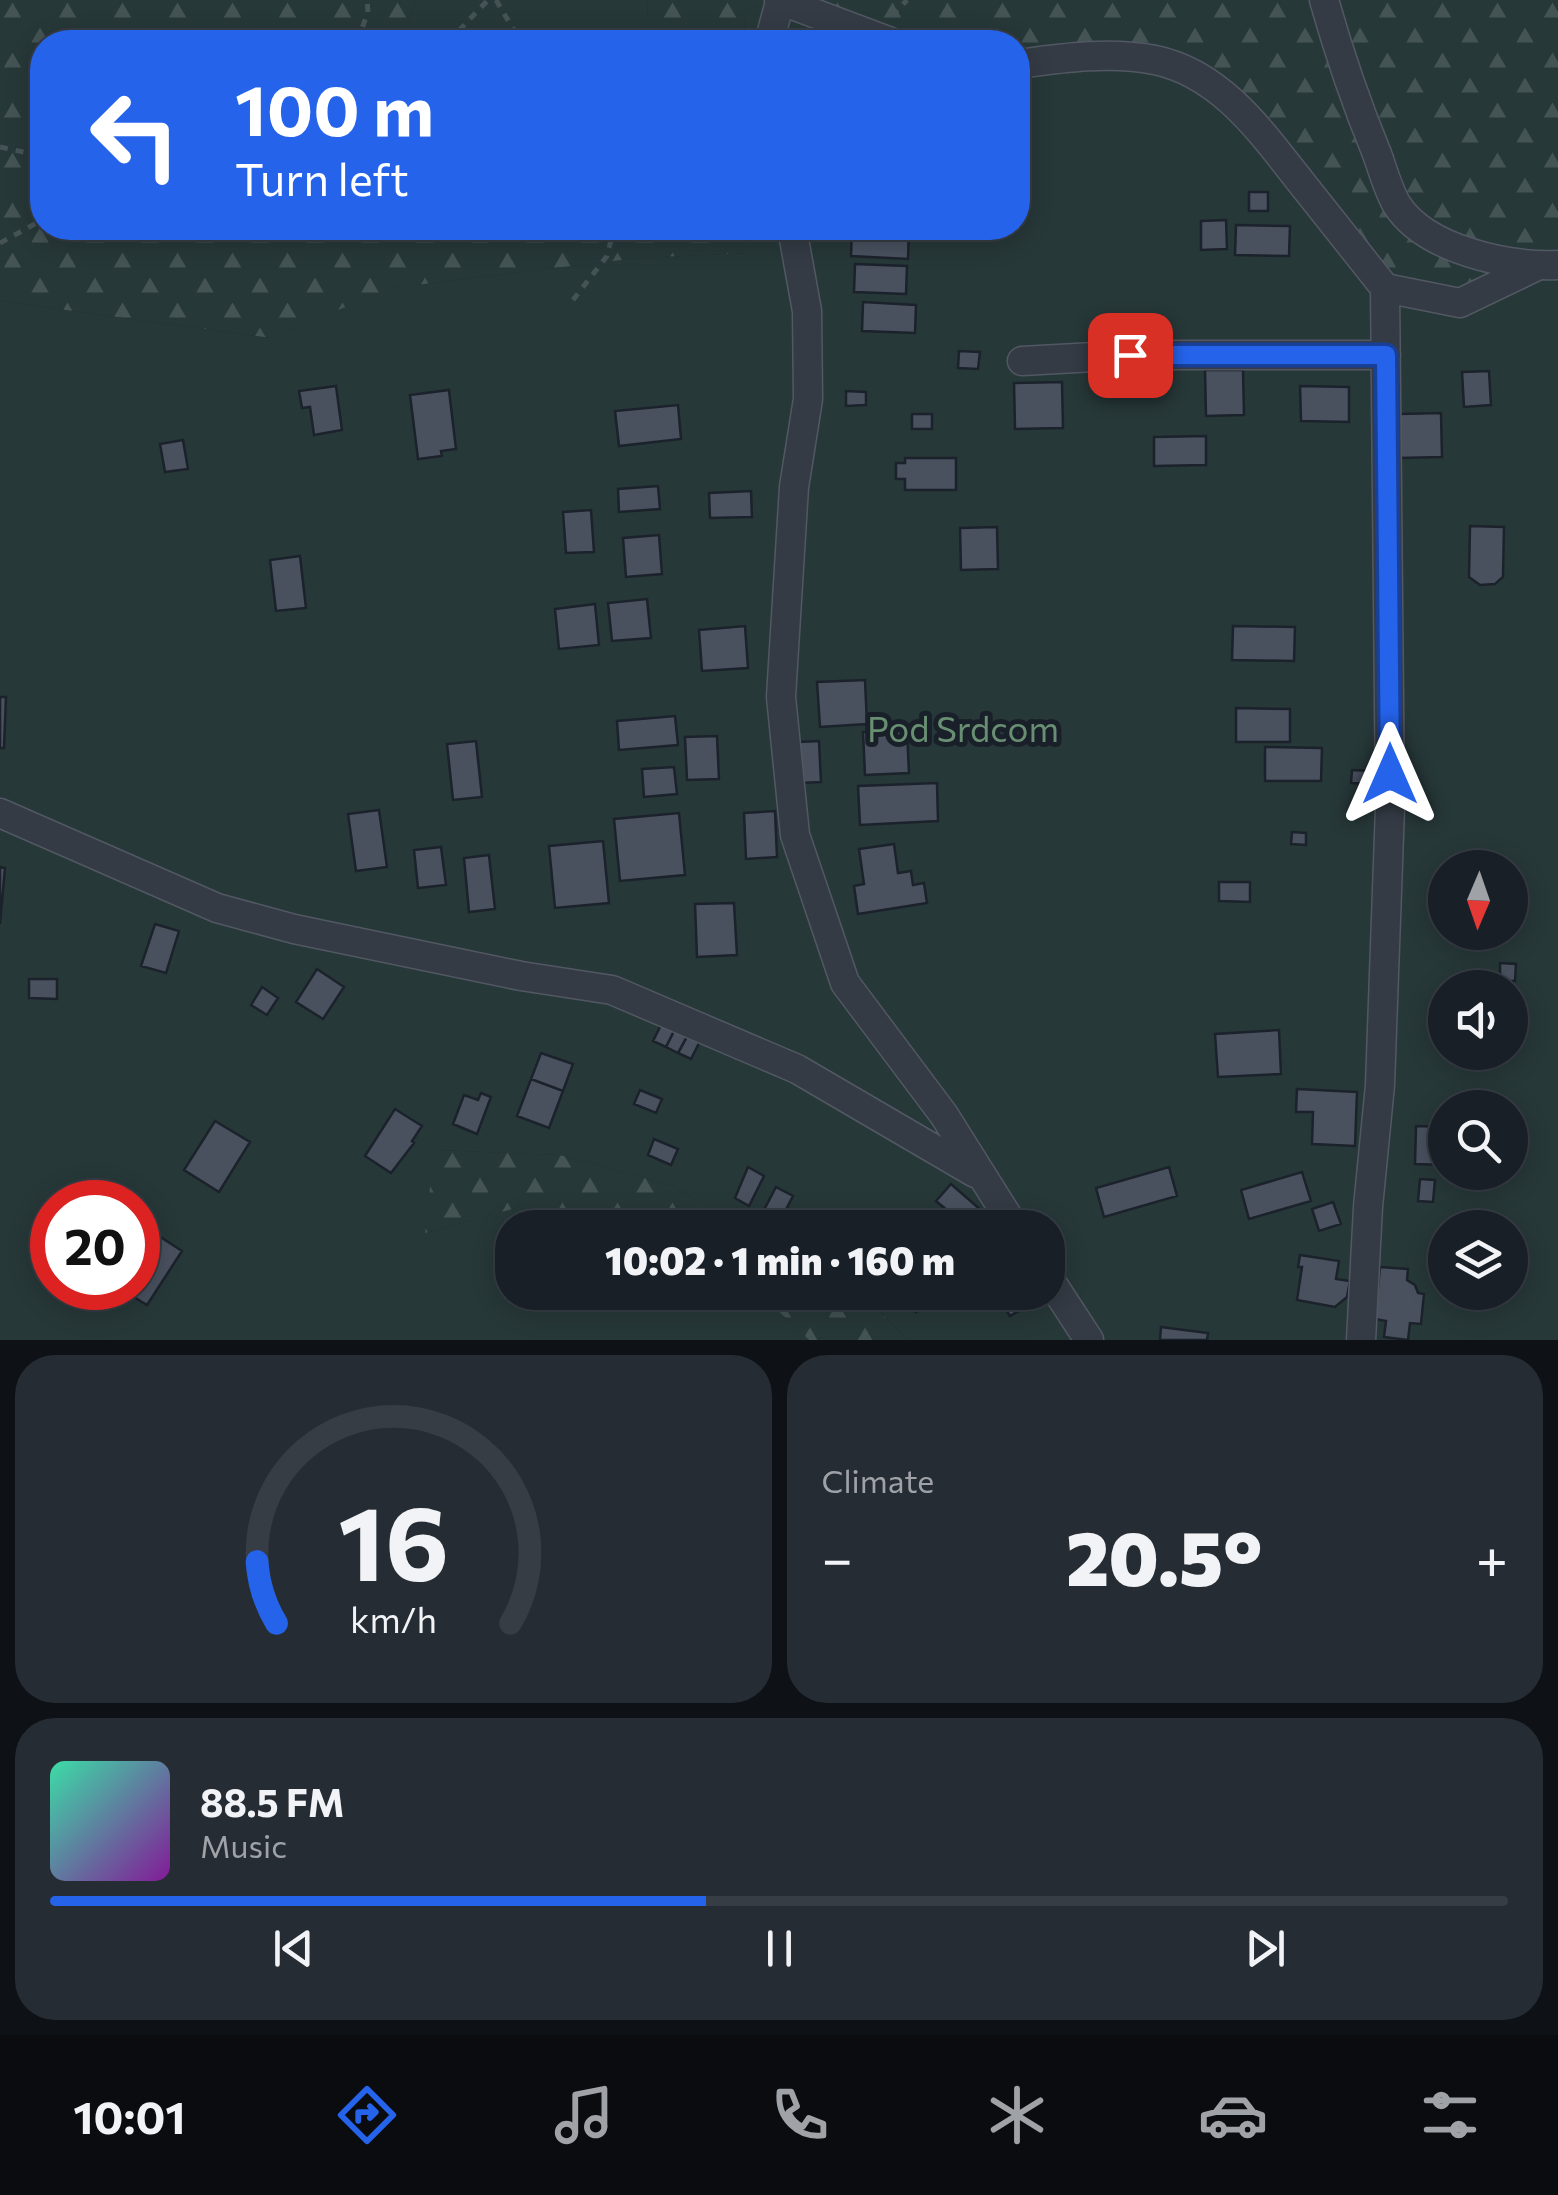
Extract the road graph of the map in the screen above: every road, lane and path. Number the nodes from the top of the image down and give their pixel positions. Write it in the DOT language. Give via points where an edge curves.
graph roads {
  1 [pos="366,0"];
  2 [pos="492,0"];
  3 [pos="1324,0"];
  4 [pos="780,1"];
  5 [pos="361,30"];
  6 [pos="461,30"];
  7 [pos="513,30"];
  8 [pos="772,30"];
  9 [pos="859,30"];
  10 [pos="1030,62"];
  11 [pos="0,147"];
  12 [pos="30,153"];
  13 [pos="30,227"];
  14 [pos="611,240"];
  15 [pos="794,240"];
  16 [pos="0,243"];
  17 [pos="1548,266"];
  18 [pos="1385,288"];
  19 [pos="573,300"];
  20 [pos="1386,355"];
  21 [pos="1022,361"];
  22 [pos="0,813"];
  23 [pos="981,1176"];
  24 [pos="1003,1210"];
  25 [pos="1065,1303"];
  26 [pos="1089,1340"];
  27 [pos="1360,1340"];
  1 -- 5 [label="path"];
  2 -- 6 [label="path"];
  2 -- 7 [label="path"];
  3 -- 17 [label="lane" via="1342,68 1397,205 1424,232 1454,248"];
  4 -- 8 [label="lane"];
  4 -- 9 [label="lane"];
  10 -- 18 [label="lane" via="1077,56 1154,60 1192,73 1257,128"];
  11 -- 12 [label="path"];
  13 -- 16 [label="path"];
  14 -- 19 [label="path" via="607,256"];
  15 -- 23 [label="lane" via="807,311 808,399 794,487 782,697 795,835 845,983"];
  17 -- 18 [label="lane" via="1460,303"];
  18 -- 20 [label="lane"];
  20 -- 21 [label="lane"];
  20 -- 27 [label="lane" via="1390,807 1380,1085"];
  22 -- 23 [label="lane" via="217,908 612,990 798,1069"];
  23 -- 24 [label="lane"];
  25 -- 26 [label="lane"];
}
